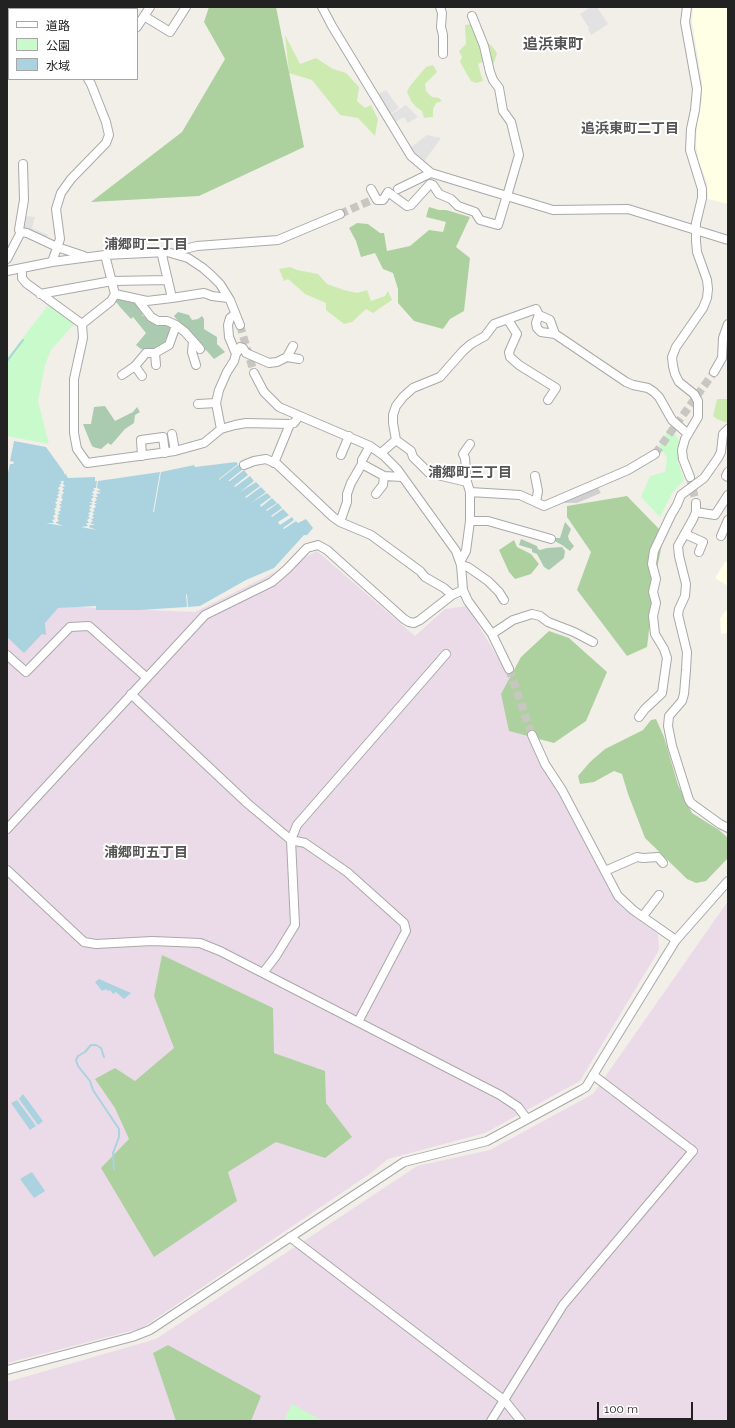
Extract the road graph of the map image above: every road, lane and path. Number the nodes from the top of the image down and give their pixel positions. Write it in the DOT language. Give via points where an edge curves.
graph roads {
  1 [pos="150,7"];
  2 [pos="186,7"];
  3 [pos="322,7"];
  4 [pos="440,7"];
  5 [pos="687,7"];
  6 [pos="144,16"];
  7 [pos="472,16"];
  8 [pos="138,25"];
  9 [pos="443,54"];
  10 [pos="89,80"];
  11 [pos="23,164"];
  12 [pos="431,173"];
  13 [pos="371,189"];
  14 [pos="398,189"];
  15 [pos="507,195"];
  16 [pos="340,214"];
  17 [pos="696,230"];
  18 [pos="21,232"];
  19 [pos="728,240"];
  20 [pos="57,247"];
  21 [pos="161,252"];
  22 [pos="177,254"];
  23 [pos="105,255"];
  24 [pos="86,257"];
  25 [pos="7,259"];
  26 [pos="52,262"];
  27 [pos="22,268"];
  28 [pos="7,271"];
  29 [pos="168,280"];
  30 [pos="112,281"];
  31 [pos="40,294"];
  32 [pos="115,294"];
  33 [pos="172,298"];
  34 [pos="228,298"];
  35 [pos="138,300"];
  36 [pos="235,314"];
  37 [pos="539,315"];
  38 [pos="508,320"];
  39 [pos="82,324"];
  40 [pos="728,324"];
  41 [pos="176,325"];
  42 [pos="240,325"];
  43 [pos="556,334"];
  44 [pos="193,341"];
  45 [pos="293,346"];
  46 [pos="200,349"];
  47 [pos="155,353"];
  48 [pos="236,354"];
  49 [pos="286,357"];
  50 [pos="299,359"];
  51 [pos="156,365"];
  52 [pos="196,365"];
  53 [pos="134,366"];
  54 [pos="714,372"];
  55 [pos="254,373"];
  56 [pos="122,375"];
  57 [pos="142,376"];
  58 [pos="548,400"];
  59 [pos="216,403"];
  60 [pos="198,404"];
  61 [pos="299,416"];
  62 [pos="290,424"];
  63 [pos="221,429"];
  64 [pos="728,429"];
  65 [pos="172,434"];
  66 [pos="688,434"];
  67 [pos="349,436"];
  68 [pos="396,440"];
  69 [pos="470,444"];
  70 [pos="370,446"];
  71 [pos="344,450"];
  72 [pos="175,451"];
  73 [pos="165,453"];
  74 [pos="380,453"];
  75 [pos="655,454"];
  76 [pos="142,456"];
  77 [pos="274,463"];
  78 [pos="362,464"];
  79 [pos="244,465"];
  80 [pos="728,472"];
  81 [pos="384,476"];
  82 [pos="536,476"];
  83 [pos="690,476"];
  84 [pos="402,477"];
  85 [pos="728,477"];
  86 [pos="468,482"];
  87 [pos="470,492"];
  88 [pos="376,494"];
  89 [pos="727,500"];
  90 [pos="536,502"];
  91 [pos="728,520"];
  92 [pos="470,521"];
  93 [pos="340,522"];
  94 [pos="685,534"];
  95 [pos="721,536"];
  96 [pos="551,539"];
  97 [pos="699,552"];
  98 [pos="460,564"];
  99 [pos="463,590"];
  100 [pos="452,595"];
  101 [pos="504,600"];
  102 [pos="492,634"];
  103 [pos="593,642"];
  104 [pos="446,654"];
  105 [pos="7,655"];
  106 [pos="509,669"];
  107 [pos="146,678"];
  108 [pos="130,694"];
  109 [pos="639,717"];
  110 [pos="532,735"];
  111 [pos="728,828"];
  112 [pos="7,829"];
  113 [pos="291,840"];
  114 [pos="663,863"];
  115 [pos="7,870"];
  116 [pos="605,871"];
  117 [pos="727,884"];
  118 [pos="660,895"];
  119 [pos="643,916"];
  120 [pos="676,940"];
  121 [pos="263,973"];
  122 [pos="358,1022"];
  123 [pos="593,1075"];
  124 [pos="527,1119"];
  125 [pos="290,1237"];
  126 [pos="7,1370"];
  127 [pos="505,1401"];
  128 [pos="491,1421"];
  129 [pos="521,1421"];
  1 -- 6 [label="street"];
  2 -- 6 [label="street" via="170,32"];
  3 -- 12 [label="street" via="411,156"];
  4 -- 9 [label="street"];
  5 -- 17 [label="street" via="685,22 697,89 690,129 690,150 702,189"];
  6 -- 8 [label="street"];
  7 -- 15 [label="street" via="484,46 493,80 499,88 503,111 511,122 519,154"];
  10 -- 20 [label="street" via="109,135 106,143 61,193 56,209 60,239"];
  11 -- 18 [label="street" via="24,200 19,230"];
  12 -- 14 [label="street"];
  12 -- 15 [label="street"];
  13 -- 15 [label="street" via="377,200 383,200 388,192 407,206 411,205 430,184 439,194 451,199 458,206 475,212 480,220 498,224"];
  15 -- 17 [label="street" via="553,210 628,209"];
  16 -- 22 [label="street" via="278,240 197,246 181,250"];
  17 -- 19 [label="street"];
  17 -- 66 [label="street" via="698,252 708,280 707,298 672,357 675,374 698,401 698,417"];
  18 -- 20 [label="street"];
  18 -- 25 [label="street"];
  20 -- 24 [label="street"];
  20 -- 26 [label="street"];
  21 -- 22 [label="street"];
  21 -- 23 [label="street"];
  21 -- 29 [label="street"];
  22 -- 34 [label="street" via="203,268 220,284"];
  23 -- 24 [label="street"];
  23 -- 30 [label="street"];
  24 -- 26 [label="street"];
  26 -- 27 [label="street"];
  27 -- 28 [label="street"];
  27 -- 31 [label="street" via="22,278 26,284"];
  29 -- 30 [label="street"];
  29 -- 33 [label="street"];
  30 -- 31 [label="street"];
  30 -- 32 [label="street"];
  31 -- 39 [label="street"];
  32 -- 35 [label="street"];
  32 -- 39 [label="street"];
  33 -- 34 [label="street" via="204,293"];
  33 -- 35 [label="street"];
  34 -- 36 [label="street"];
  35 -- 41 [label="street" via="151,318"];
  36 -- 42 [label="street"];
  36 -- 48 [label="street" via="230,318 228,325 229,337"];
  37 -- 38 [label="street" via="536,309"];
  37 -- 43 [label="street" via="550,320"];
  37 -- 43 [label="street" via="537,328 542,332"];
  38 -- 58 [label="street" via="517,334 509,352 510,357 556,388"];
  38 -- 68 [label="street" via="494,324 485,336 470,344 440,377 413,388 403,397 393,415"];
  39 -- 76 [label="street" via="83,338 74,379 74,433 77,449 87,463"];
  40 -- 54 [label="street" via="723,338 722,358"];
  41 -- 44 [label="street"];
  41 -- 47 [label="street" via="169,345"];
  43 -- 66 [label="street" via="626,382 654,392 672,420"];
  44 -- 46 [label="street"];
  44 -- 52 [label="street" via="192,352"];
  45 -- 49 [label="street"];
  47 -- 51 [label="street"];
  47 -- 53 [label="street" via="146,353"];
  48 -- 49 [label="street" via="243,348 246,353 269,363"];
  48 -- 59 [label="street" via="218,390"];
  49 -- 50 [label="street"];
  53 -- 56 [label="street"];
  53 -- 57 [label="street"];
  55 -- 61 [label="street" via="271,400"];
  59 -- 60 [label="street"];
  59 -- 63 [label="street"];
  61 -- 62 [label="street"];
  61 -- 67 [label="street"];
  62 -- 63 [label="street" via="246,423"];
  62 -- 77 [label="street"];
  63 -- 72 [label="street" via="204,443"];
  64 -- 109 [label="street" via="723,434 718,458 704,478 681,495 654,551 654,626 655,634 667,658 662,693"];
  65 -- 72 [label="street"];
  66 -- 83 [label="street" via="682,450"];
  67 -- 70 [label="street"];
  67 -- 71 [label="street"];
  68 -- 74 [label="street"];
  68 -- 86 [label="street" via="411,451 413,457 429,473"];
  69 -- 86 [label="street" via="463,454"];
  70 -- 74 [label="street"];
  70 -- 78 [label="street"];
  72 -- 73 [label="street"];
  73 -- 76 [label="street"];
  73 -- 76 [label="street" via="163,437 141,440"];
  74 -- 84 [label="street"];
  75 -- 90 [label="street" via="628,470 550,504 544,506"];
  77 -- 79 [label="street" via="266,459 254,460"];
  77 -- 93 [label="street"];
  78 -- 81 [label="street"];
  78 -- 93 [label="street" via="351,483"];
  80 -- 85 [label="street"];
  81 -- 84 [label="street"];
  81 -- 88 [label="street" via="383,485"];
  82 -- 90 [label="street"];
  84 -- 98 [label="street" via="456,550"];
  86 -- 87 [label="street"];
  87 -- 90 [label="street" via="520,495"];
  87 -- 92 [label="street"];
  89 -- 94 [label="street" via="715,515 696,507"];
  91 -- 95 [label="street"];
  92 -- 96 [label="street" via="488,521"];
  92 -- 98 [label="street" via="466,551"];
  93 -- 100 [label="street" via="371,535"];
  94 -- 97 [label="street" via="703,542"];
  94 -- 111 [label="street" via="678,546 686,590 678,615 687,652 684,694 682,701 669,716 668,726 691,804"];
  98 -- 99 [label="street"];
  98 -- 101 [label="street" via="488,581"];
  99 -- 100 [label="street"];
  99 -- 102 [label="street"];
  100 -- 107 [label="street" via="420,620 409,622 328,550 318,545 312,546 272,582 205,615"];
  102 -- 103 [label="street" via="513,620 532,614"];
  102 -- 106 [label="street"];
  104 -- 113 [label="street" via="297,825"];
  105 -- 107 [label="street" via="26,672 70,627 89,626"];
  107 -- 108 [label="street"];
  108 -- 112 [label="street"];
  108 -- 113 [label="street" via="247,803"];
  110 -- 116 [label="street" via="545,764 562,790"];
  113 -- 121 [label="street" via="295,925"];
  113 -- 122 [label="street" via="305,844 347,872 404,923 406,931"];
  114 -- 116 [label="street" via="658,858 638,857"];
  115 -- 121 [label="street" via="84,942 200,943"];
  116 -- 119 [label="street" via="618,896"];
  117 -- 120 [label="street"];
  118 -- 119 [label="street"];
  119 -- 120 [label="street"];
  120 -- 123 [label="street"];
  121 -- 122 [label="street"];
  122 -- 124 [label="street" via="512,1102"];
  123 -- 124 [label="street" via="586,1087"];
  123 -- 127 [label="street" via="693,1151 563,1305"];
  124 -- 125 [label="street" via="486,1141 404,1162"];
  125 -- 126 [label="street" via="150,1330"];
  125 -- 127 [label="street"];
  127 -- 128 [label="street"];
  127 -- 129 [label="street"];
}
